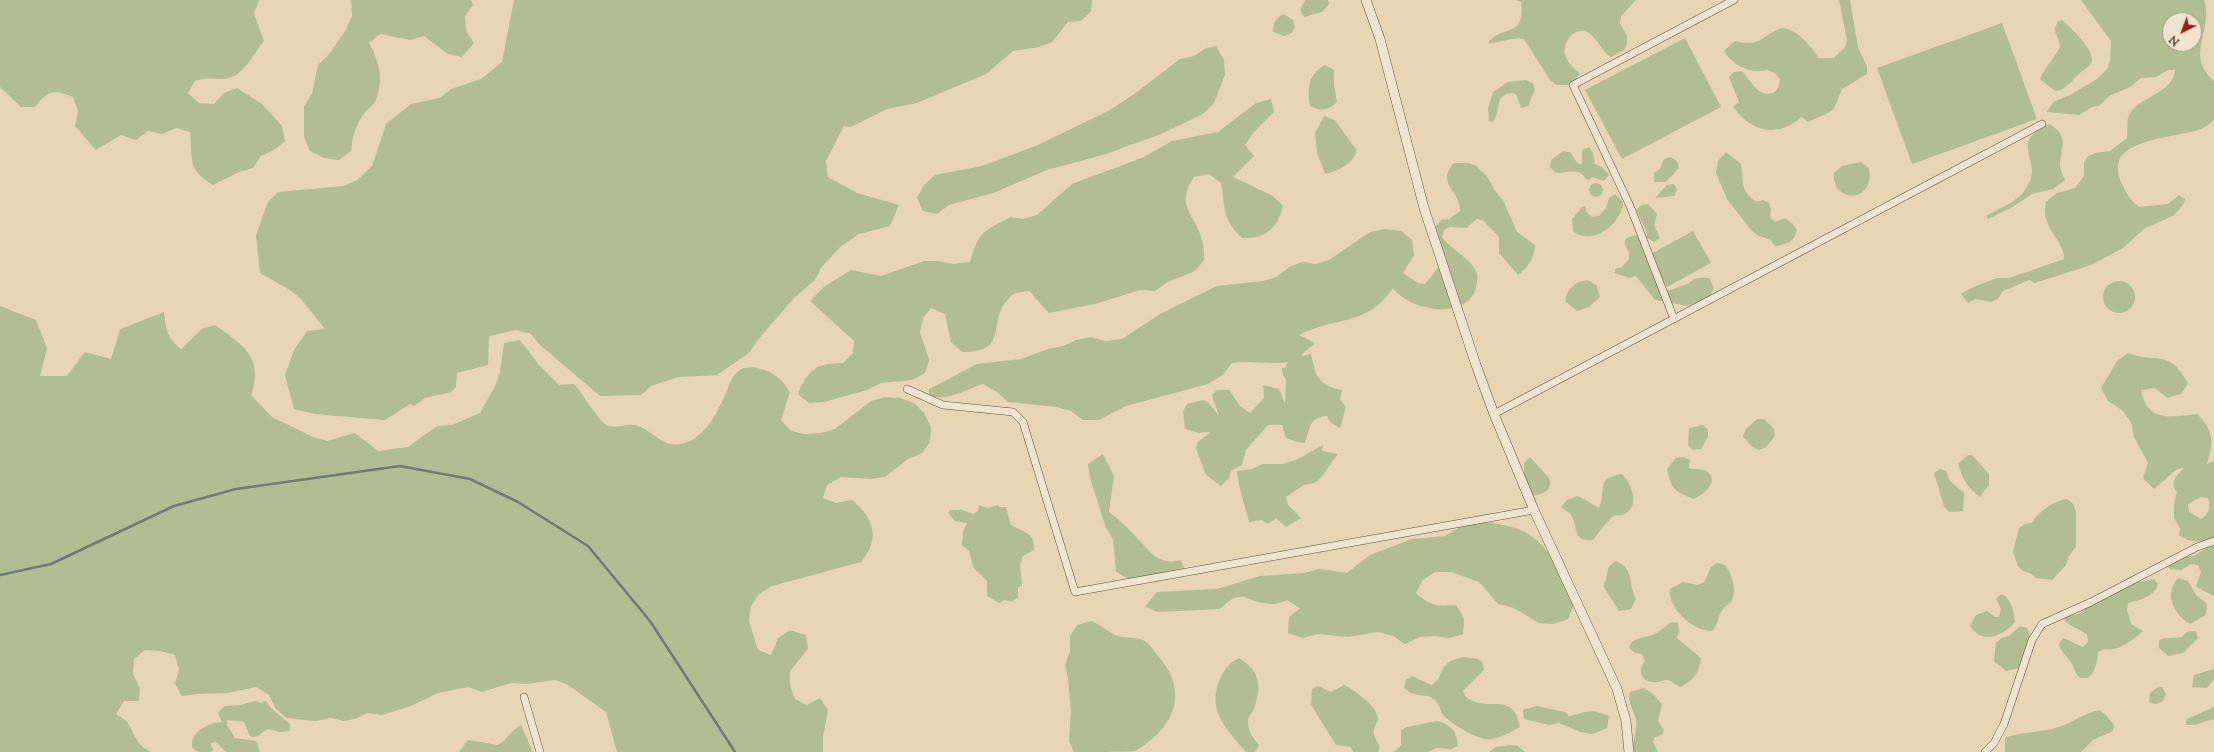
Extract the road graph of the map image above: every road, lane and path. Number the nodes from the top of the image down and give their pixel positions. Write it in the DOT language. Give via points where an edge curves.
graph roads {
  1 [pos="1366,0"];
  2 [pos="1734,0"];
  3 [pos="2042,124"];
  4 [pos="1674,319"];
  5 [pos="907,389"];
  6 [pos="1494,414"];
  7 [pos="1534,510"];
  8 [pos="2214,541"];
  9 [pos="524,697"];
  10 [pos="540,752"];
  11 [pos="1629,752"];
  12 [pos="1985,752"];
  1 -- 6 [label="street" via="1380,39 1424,208"];
  2 -- 4 [label="street" via="1573,85 1630,206"];
  3 -- 4 [label="street"];
  4 -- 6 [label="street"];
  5 -- 7 [label="street" via="943,405 1013,412 1023,422 1075,592"];
  6 -- 7 [label="street"];
  7 -- 11 [label="street" via="1617,689 1626,721"];
  8 -- 12 [label="street" via="2042,624 2032,640 2004,724 1994,743"];
  9 -- 10 [label="street"];
}
